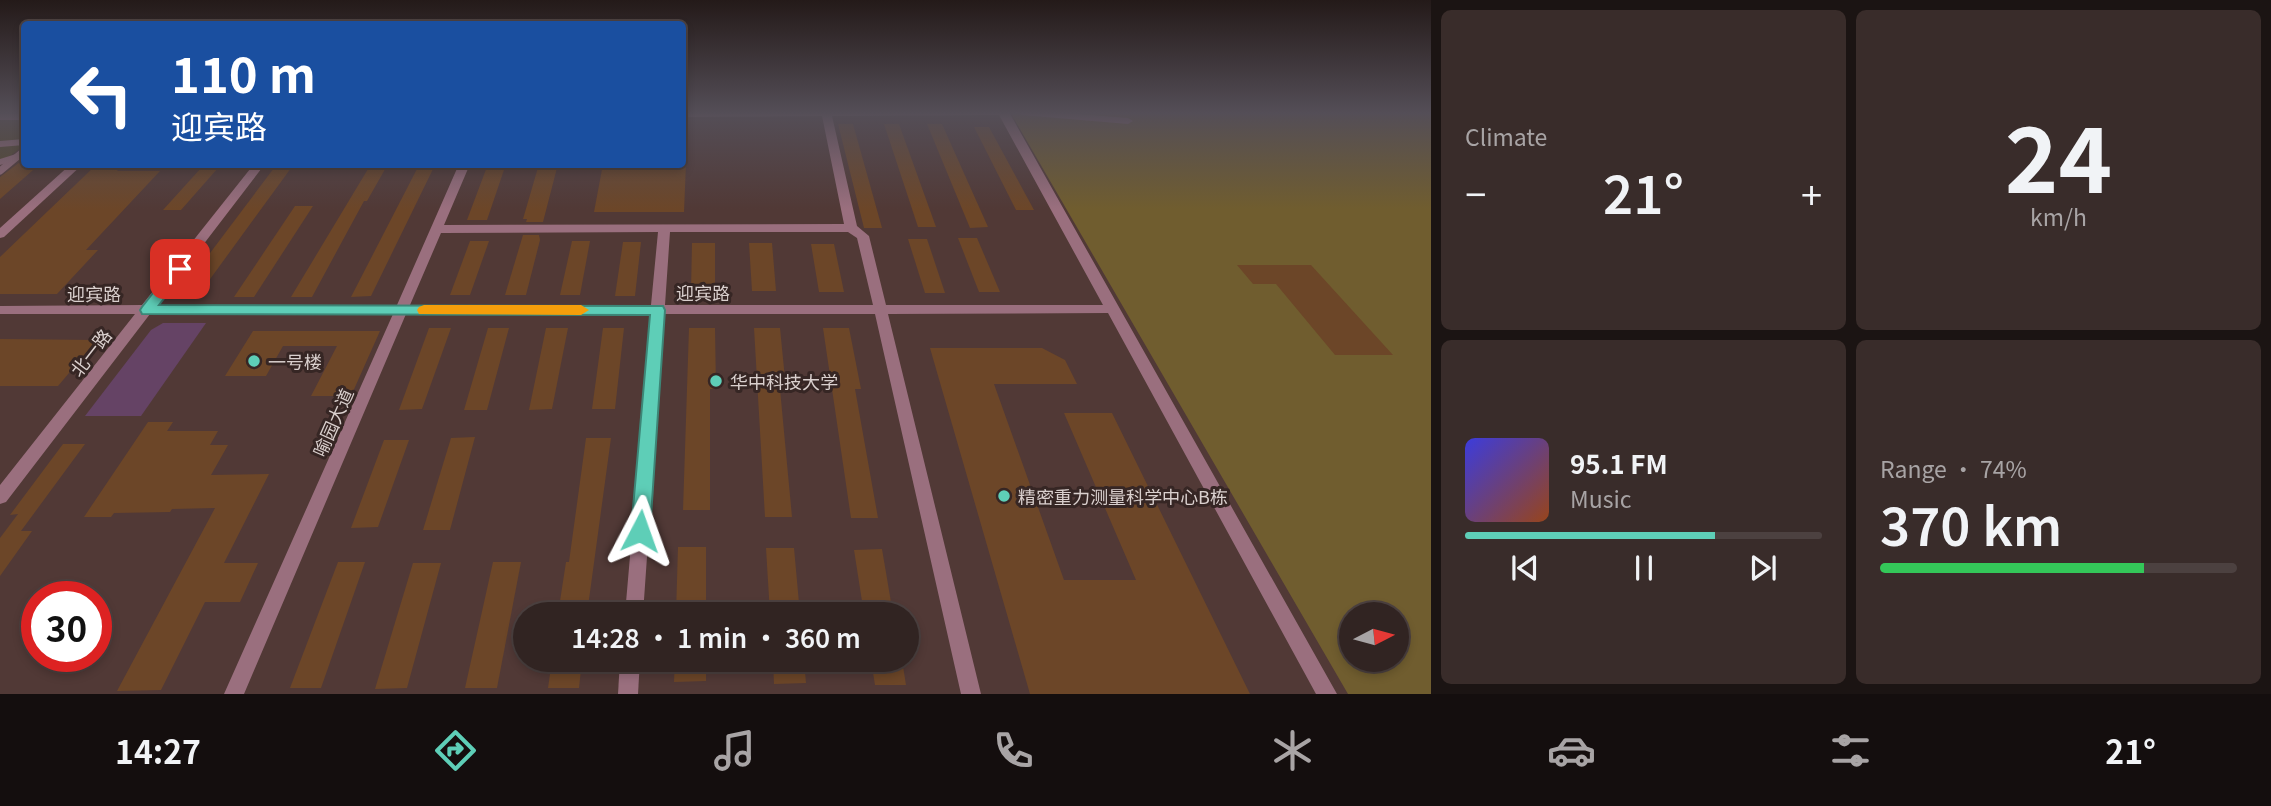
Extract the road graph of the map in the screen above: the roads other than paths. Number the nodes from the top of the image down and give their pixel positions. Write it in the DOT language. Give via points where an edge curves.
graph roads {
  1 [pos="833,144"];
  2 [pos="1021,144"];
  3 [pos="20,154"];
  4 [pos="0,162"];
  5 [pos="74,168"];
  6 [pos="257,168"];
  7 [pos="463,168"];
  8 [pos="0,171"];
  9 [pos="664,228"];
  10 [pos="851,228"];
  11 [pos="437,229"];
  12 [pos="0,234"];
  13 [pos="881,309"];
  14 [pos="1112,309"];
  15 [pos="0,310"];
  16 [pos="147,310"];
  17 [pos="402,310"];
  18 [pos="658,310"];
  19 [pos="0,496"];
  20 [pos="635,602"];
  21 [pos="630,672"];
  22 [pos="234,694"];
  23 [pos="628,694"];
  24 [pos="971,694"];
  25 [pos="1327,694"];
  1 -- 10 [label="street"];
  2 -- 14 [label="street"];
  3 -- 4 [label="street"];
  3 -- 8 [label="lane"];
  5 -- 12 [label="street"];
  6 -- 16 [label="street, 北一路"];
  7 -- 11 [label="street, 喻园大道"];
  9 -- 10 [label="street"];
  9 -- 11 [label="street"];
  9 -- 18 [label="street"];
  10 -- 13 [label="street" via="863,236"];
  11 -- 17 [label="street, 喻园大道"];
  13 -- 14 [label="street, 迎宾路"];
  13 -- 18 [label="street, 迎宾路"];
  13 -- 24 [label="street"];
  14 -- 25 [label="street"];
  15 -- 16 [label="street, 迎宾路"];
  16 -- 17 [label="street, 迎宾路"];
  16 -- 19 [label="street, 北一路"];
  17 -- 18 [label="street, 迎宾路"];
  17 -- 22 [label="street, 喻园大道"];
  18 -- 20 [label="street"];
  21 -- 23 [label="street"];
}
